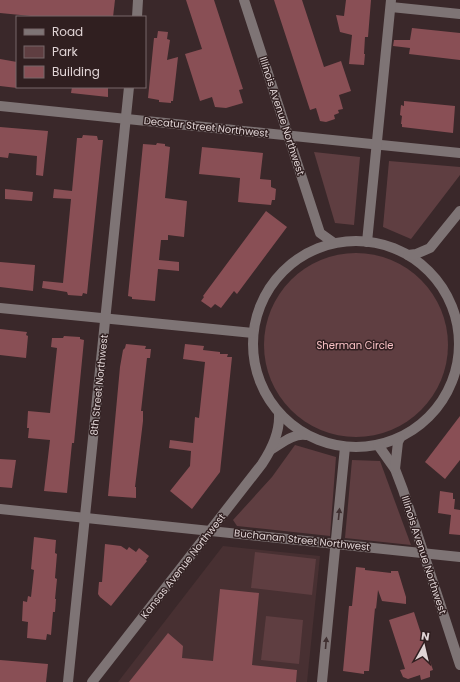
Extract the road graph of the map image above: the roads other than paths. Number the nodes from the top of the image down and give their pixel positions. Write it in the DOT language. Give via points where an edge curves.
graph roads {
  1 [pos="138,0"];
  2 [pos="244,0"];
  3 [pos="391,4"];
  4 [pos="460,14"];
  5 [pos="137,16"];
  6 [pos="129,88"];
  7 [pos="0,106"];
  8 [pos="126,118"];
  9 [pos="288,135"];
  10 [pos="377,144"];
  11 [pos="460,153"];
  12 [pos="460,211"];
  13 [pos="320,233"];
  14 [pos="367,242"];
  15 [pos="334,243"];
  16 [pos="429,249"];
  17 [pos="314,250"];
  18 [pos="408,255"];
  19 [pos="429,271"];
  20 [pos="0,308"];
  21 [pos="106,319"];
  22 [pos="253,333"];
  23 [pos="459,355"];
  24 [pos="279,414"];
  25 [pos="306,435"];
  26 [pos="400,438"];
  27 [pos="378,445"];
  28 [pos="345,447"];
  29 [pos="272,449"];
  30 [pos="395,469"];
  31 [pos="0,509"];
  32 [pos="85,519"];
  33 [pos="209,531"];
  34 [pos="336,544"];
  35 [pos="424,553"];
  36 [pos="460,556"];
  37 [pos="460,665"];
  38 [pos="68,682"];
  39 [pos="92,682"];
  40 [pos="322,682"];
  1 -- 5 [label="street"];
  2 -- 9 [label="street, Illinois Avenue Northwest"];
  3 -- 4 [label="street"];
  3 -- 10 [label="street"];
  6 -- 8 [label="street, 8th Street Northwest"];
  7 -- 8 [label="street, Decatur Street Northwest"];
  8 -- 9 [label="street, Decatur Street Northwest"];
  8 -- 21 [label="street, 8th Street Northwest"];
  9 -- 10 [label="street, Decatur Street Northwest"];
  9 -- 13 [label="street, Illinois Avenue Northwest"];
  10 -- 11 [label="street, Decatur Street Northwest"];
  10 -- 14 [label="street"];
  12 -- 16 [label="street"];
  13 -- 15 [label="street"];
  13 -- 17 [label="street"];
  14 -- 15 [label="street"];
  14 -- 18 [label="street" via="391,247"];
  15 -- 17 [label="street"];
  16 -- 18 [label="street"];
  16 -- 19 [label="street"];
  17 -- 22 [label="street" via="295,260 275,280 259,308"];
  18 -- 19 [label="street"];
  19 -- 23 [label="street" via="441,285 453,307 459,335"];
  20 -- 21 [label="street"];
  21 -- 22 [label="street"];
  21 -- 32 [label="street, 8th Street Northwest"];
  22 -- 24 [label="street" via="252,352 256,374 264,393"];
  23 -- 26 [label="street" via="454,377 441,403 422,424"];
  24 -- 25 [label="street"];
  24 -- 29 [label="street, Kansas Avenue Northwest" via="278,433"];
  25 -- 28 [label="street" via="328,444"];
  25 -- 29 [label="street, Kansas Avenue Northwest" via="301,434"];
  26 -- 27 [label="street"];
  26 -- 30 [label="street, Illinois Avenue Northwest"];
  27 -- 28 [label="street"];
  27 -- 30 [label="street, Illinois Avenue Northwest"];
  34 -- 28 [label="street, one-way"];
  29 -- 33 [label="street, Kansas Avenue Northwest"];
  30 -- 35 [label="street, Illinois Avenue Northwest"];
  31 -- 32 [label="street, Buchanan Street Northwest"];
  32 -- 33 [label="street, Buchanan Street Northwest"];
  32 -- 38 [label="street, 8th Street Northwest"];
  33 -- 34 [label="street, Buchanan Street Northwest"];
  33 -- 39 [label="street, Kansas Avenue Northwest"];
  34 -- 35 [label="street, Buchanan Street Northwest"];
  40 -- 34 [label="street, one-way"];
  35 -- 36 [label="street, Buchanan Street Northwest"];
  35 -- 37 [label="street, Illinois Avenue Northwest"];
}
